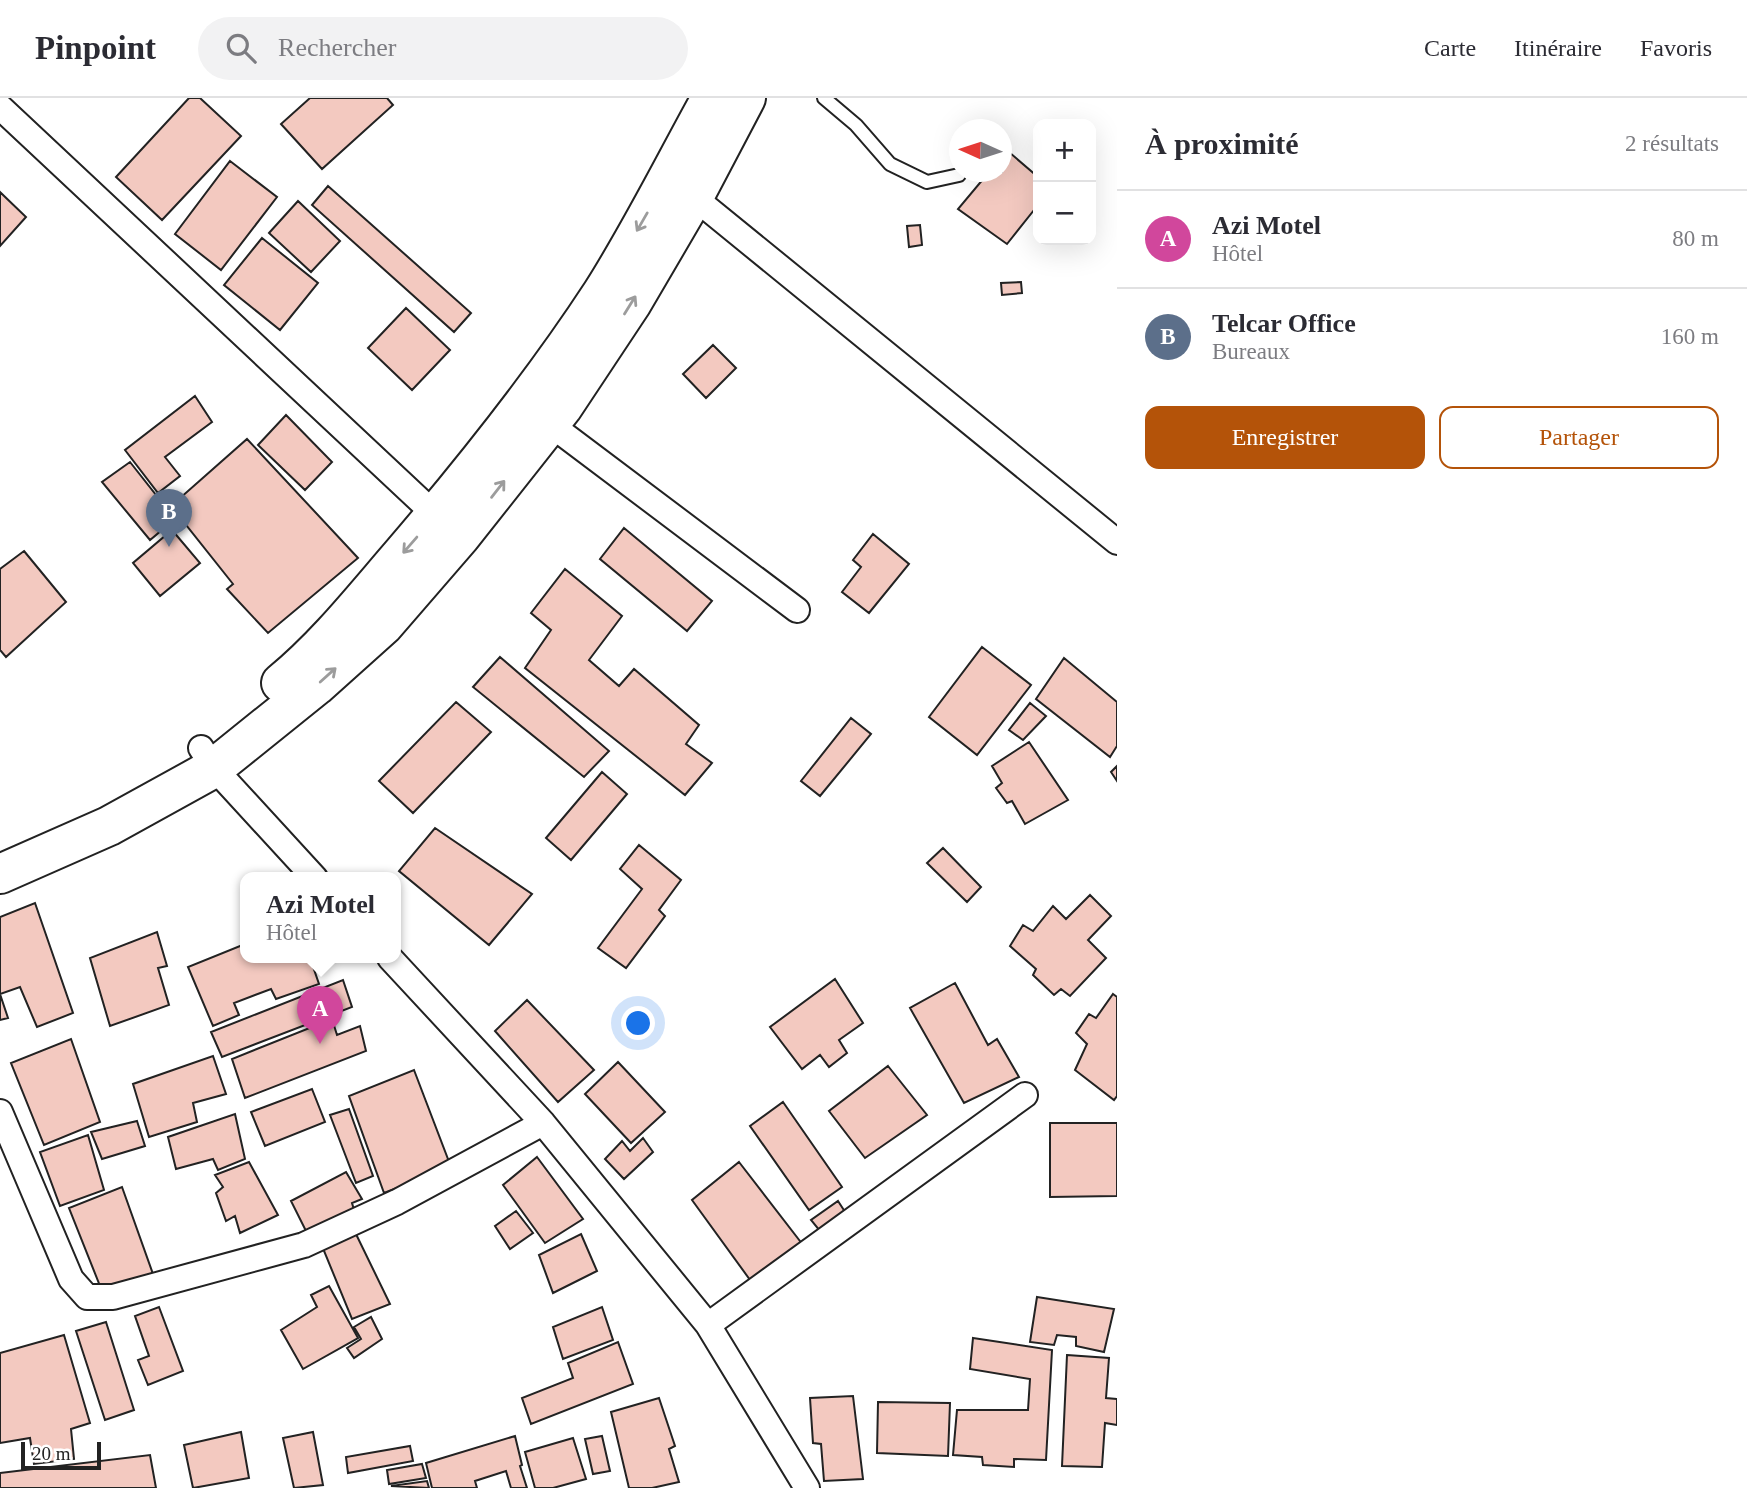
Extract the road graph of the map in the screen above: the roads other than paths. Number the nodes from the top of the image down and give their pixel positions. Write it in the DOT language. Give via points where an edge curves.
graph roads {
  1 [pos="711,98"];
  2 [pos="746,98"];
  3 [pos="824,98"];
  4 [pos="0,107"];
  5 [pos="949,177"];
  6 [pos="681,187"];
  7 [pos="536,414"];
  8 [pos="448,526"];
  9 [pos="1117,542"];
  10 [pos="797,610"];
  11 [pos="207,758"];
  12 [pos="0,848"];
  13 [pos="310,872"];
  14 [pos="0,874"];
  15 [pos="395,963"];
  16 [pos="1025,1095"];
  17 [pos="0,1112"];
  18 [pos="543,1123"];
  19 [pos="708,1325"];
  20 [pos="807,1488"];
  1 -- 6 [label="highway"];
  2 -- 6 [label="highway"];
  3 -- 5 [label="lane" via="856,125 890,164 927,182"];
  4 -- 8 [label="street"];
  6 -- 7 [label="highway" via="602,292"];
  6 -- 9 [label="street"];
  7 -- 8 [label="highway"];
  7 -- 10 [label="street"];
  8 -- 11 [label="highway" via="360,603"];
  11 -- 12 [label="highway"];
  11 -- 13 [label="street"];
  11 -- 14 [label="highway" via="109,826"];
  15 -- 18 [label="street"];
  16 -- 19 [label="street"];
  17 -- 18 [label="street" via="71,1279 87,1297 113,1297 304,1245 397,1202"];
  18 -- 19 [label="street"];
  19 -- 20 [label="street"];
}
